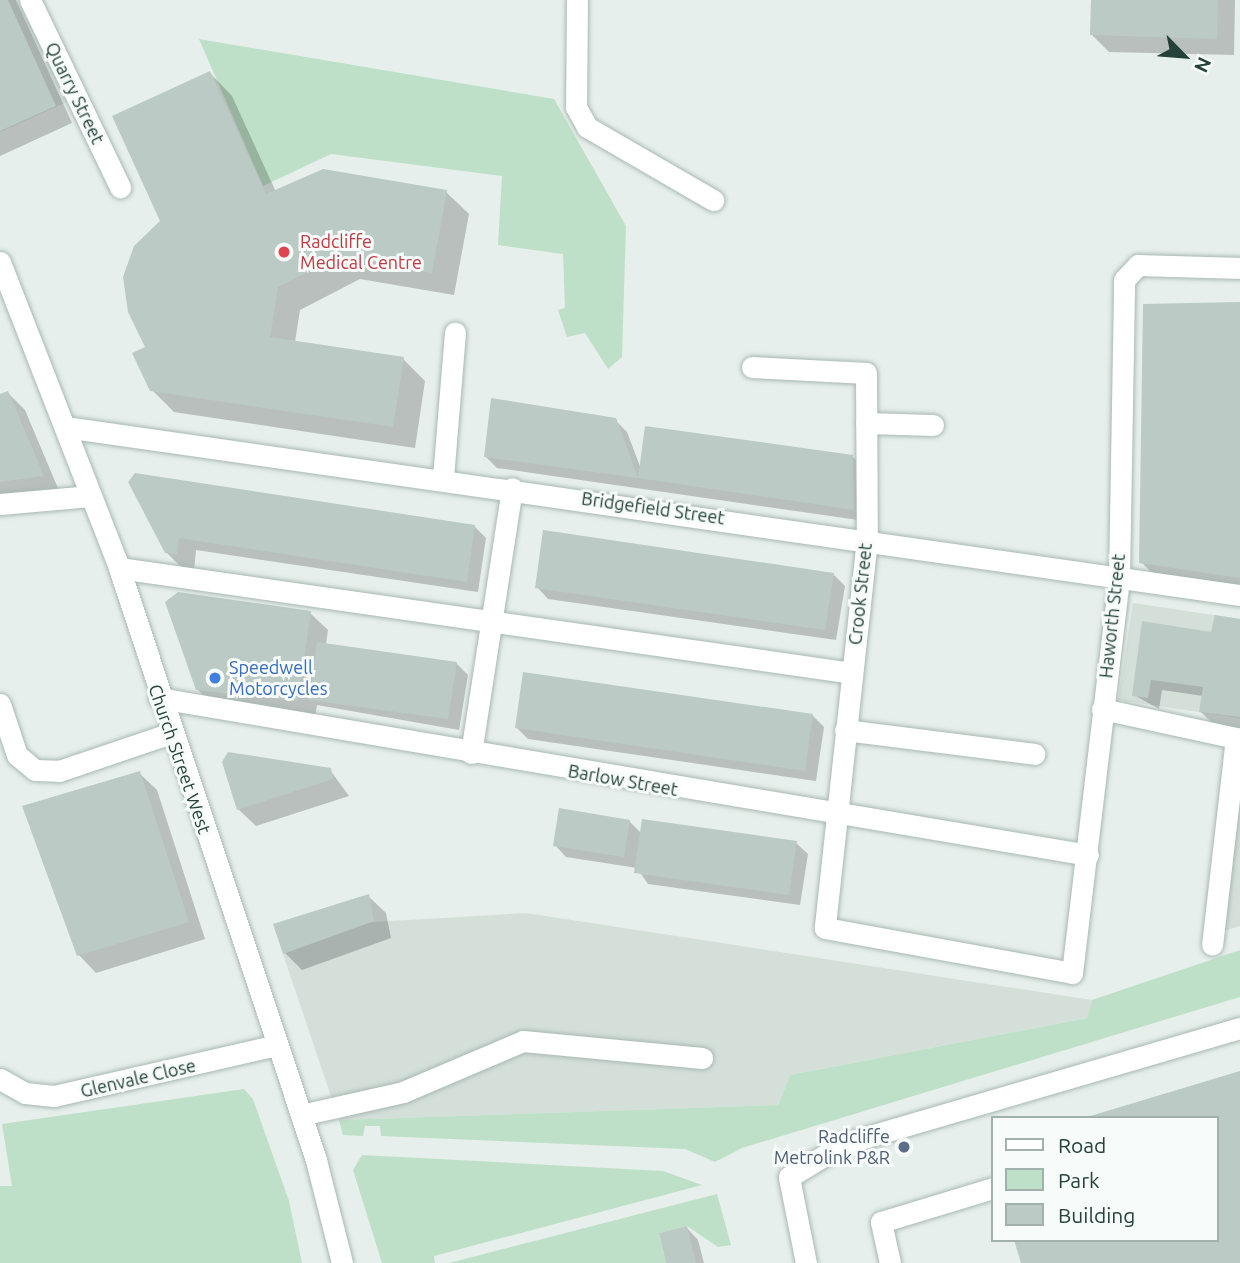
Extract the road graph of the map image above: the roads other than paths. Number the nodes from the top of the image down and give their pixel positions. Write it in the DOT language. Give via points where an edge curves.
graph roads {
  1 [pos="30,0"];
  2 [pos="577,0"];
  3 [pos="120,187"];
  4 [pos="713,200"];
  5 [pos="0,262"];
  6 [pos="1240,268"];
  7 [pos="455,332"];
  8 [pos="752,367"];
  9 [pos="866,423"];
  10 [pos="933,425"];
  11 [pos="65,427"];
  12 [pos="443,478"];
  13 [pos="512,488"];
  14 [pos="91,496"];
  15 [pos="0,504"];
  16 [pos="867,539"];
  17 [pos="118,568"];
  18 [pos="1119,577"];
  19 [pos="1240,595"];
  20 [pos="491,621"];
  21 [pos="852,673"];
  22 [pos="159,698"];
  23 [pos="0,704"];
  24 [pos="1101,709"];
  25 [pos="845,730"];
  26 [pos="171,733"];
  27 [pos="471,753"];
  28 [pos="1034,754"];
  29 [pos="835,816"];
  30 [pos="1088,855"];
  31 [pos="1212,945"];
  32 [pos="1072,973"];
  33 [pos="1240,1028"];
  34 [pos="277,1045"];
  35 [pos="702,1058"];
  36 [pos="0,1079"];
  37 [pos="301,1115"];
  38 [pos="992,1188"];
  39 [pos="342,1263"];
  40 [pos="806,1263"];
  41 [pos="890,1263"];
  1 -- 3 [label="street, Quarry Street"];
  2 -- 4 [label="street" via="576,107 587,127"];
  5 -- 11 [label="street, Church Street West"];
  6 -- 18 [label="street, Haworth Street" via="1138,265 1124,280"];
  7 -- 12 [label="street"];
  8 -- 9 [label="street, Crook Street" via="866,373"];
  9 -- 10 [label="street"];
  9 -- 16 [label="street, Crook Street"];
  11 -- 12 [label="street, Bridgefield Street"];
  11 -- 14 [label="street, Church Street West"];
  12 -- 13 [label="street, Bridgefield Street"];
  13 -- 16 [label="street, Bridgefield Street"];
  13 -- 20 [label="street"];
  14 -- 15 [label="street"];
  14 -- 17 [label="street, Church Street West"];
  16 -- 18 [label="street, Bridgefield Street"];
  16 -- 21 [label="street, Crook Street"];
  17 -- 20 [label="street"];
  17 -- 22 [label="street, Church Street West"];
  18 -- 19 [label="street, Bridgefield Street"];
  18 -- 24 [label="street, Haworth Street"];
  20 -- 21 [label="street"];
  20 -- 27 [label="street"];
  21 -- 25 [label="street, Crook Street"];
  22 -- 26 [label="street, Church Street West"];
  22 -- 27 [label="street, Barlow Street"];
  23 -- 26 [label="street" via="17,755 35,770 59,771"];
  24 -- 30 [label="street, Haworth Street"];
  24 -- 31 [label="street" via="1237,737"];
  25 -- 28 [label="street"];
  25 -- 29 [label="street, Crook Street"];
  26 -- 34 [label="street, Church Street West"];
  27 -- 29 [label="street, Barlow Street"];
  29 -- 30 [label="street, Barlow Street"];
  29 -- 32 [label="street, Crook Street" via="825,928"];
  30 -- 32 [label="street, Haworth Street"];
  33 -- 40 [label="street" via="844,1144 789,1177"];
  34 -- 36 [label="street, Glenvale Close" via="54,1097 25,1093"];
  34 -- 37 [label="street, Church Street West"];
  35 -- 37 [label="street" via="523,1041 403,1092"];
  37 -- 39 [label="street, Church Street West"];
  38 -- 41 [label="street" via="880,1222"];
}
